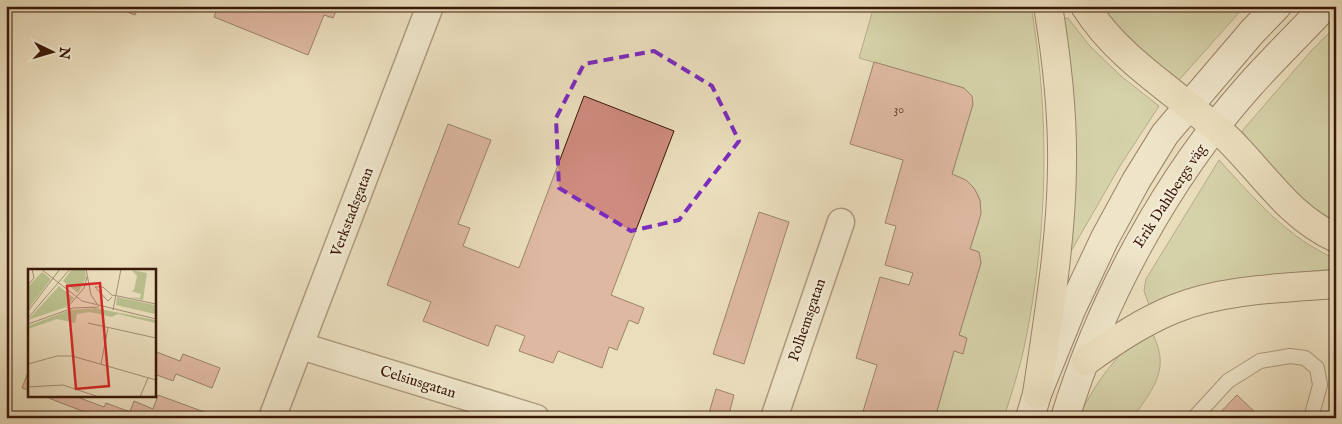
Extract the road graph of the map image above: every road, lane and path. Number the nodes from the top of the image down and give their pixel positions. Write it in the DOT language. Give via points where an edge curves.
graph roads {
  1 [pos="430,6"];
  2 [pos="1048,6"];
  3 [pos="1085,6"];
  4 [pos="1277,6"];
  5 [pos="1325,6"];
  6 [pos="1188,106"];
  7 [pos="1215,128"];
  8 [pos="841,222"];
  9 [pos="1336,238"];
  10 [pos="1336,284"];
  11 [pos="301,346"];
  12 [pos="1086,361"];
  13 [pos="1033,406"];
  14 [pos="272,418"];
  15 [pos="536,418"];
  16 [pos="774,418"];
  17 [pos="1065,418"];
  18 [pos="1194,418"];
  19 [pos="1311,418"];
  1 -- 11 [label="street, Verkstadsgatan"];
  2 -- 13 [label="highway" via="1062,120 1062,168 1059,229"];
  3 -- 6 [label="highway" via="1121,51"];
  4 -- 6 [label="main road"];
  5 -- 7 [label="main road, Erik Dahlbergs väg" via="1249,86"];
  6 -- 7 [label="highway"];
  6 -- 13 [label="main road" via="1160,142 1105,238 1071,310"];
  7 -- 9 [label="highway" via="1306,221"];
  7 -- 12 [label="main road, Erik Dahlbergs väg" via="1187,166 1130,260"];
  8 -- 16 [label="street, Polhemsgatan"];
  10 -- 12 [label="highway" via="1249,292 1176,308 1151,319"];
  11 -- 14 [label="street, Verkstadsgatan"];
  11 -- 15 [label="street, Celsiusgatan"];
  12 -- 17 [label="main road, Erik Dahlbergs väg"];
  18 -- 19 [label="lane" via="1228,381 1260,361 1290,356 1305,358 1317,368 1320,385"];
}
